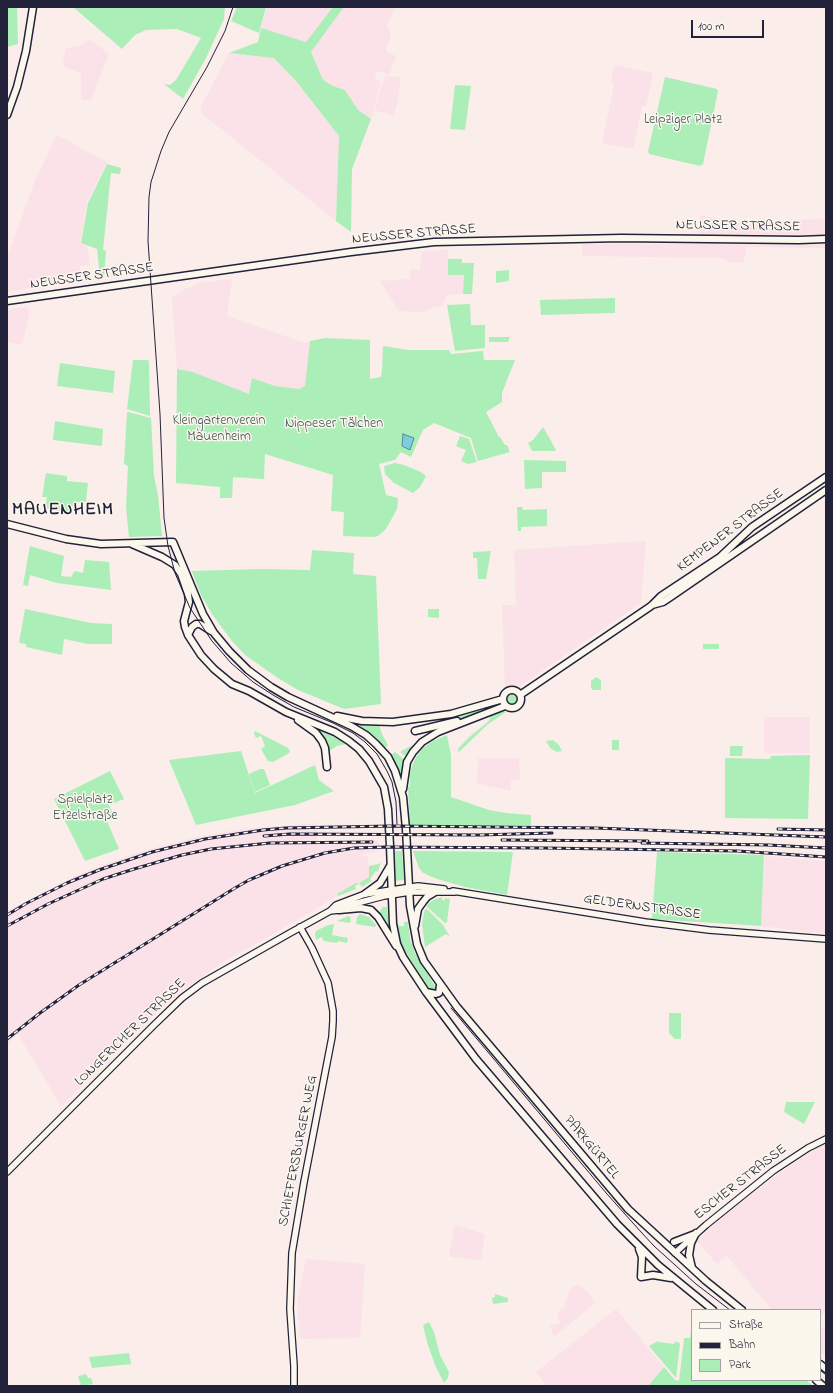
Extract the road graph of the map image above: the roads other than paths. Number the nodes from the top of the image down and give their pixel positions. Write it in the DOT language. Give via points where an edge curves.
graph roads {
  1 [pos="33,7"];
  2 [pos="7,115"];
  3 [pos="826,240"];
  4 [pos="7,301"];
  5 [pos="826,477"];
  6 [pos="826,490"];
  7 [pos="7,524"];
  8 [pos="130,544"];
  9 [pos="651,606"];
  10 [pos="214,633"];
  11 [pos="188,635"];
  12 [pos="520,695"];
  13 [pos="503,699"];
  14 [pos="505,706"];
  15 [pos="286,712"];
  16 [pos="328,714"];
  17 [pos="478,716"];
  18 [pos="415,730"];
  19 [pos="327,767"];
  20 [pos="403,797"];
  21 [pos="391,865"];
  22 [pos="410,890"];
  23 [pos="437,891"];
  24 [pos="391,892"];
  25 [pos="455,892"];
  26 [pos="365,894"];
  27 [pos="339,910"];
  28 [pos="330,912"];
  29 [pos="300,927"];
  30 [pos="414,930"];
  31 [pos="826,939"];
  32 [pos="401,952"];
  33 [pos="440,985"];
  34 [pos="426,992"];
  35 [pos="826,1139"];
  36 [pos="7,1172"];
  37 [pos="696,1233"];
  38 [pos="674,1242"];
  39 [pos="639,1247"];
  40 [pos="675,1252"];
  41 [pos="692,1268"];
  42 [pos="672,1278"];
  43 [pos="712,1309"];
  44 [pos="741,1309"];
  45 [pos="294,1386"];
  1 -- 2 [label="main road" via="26,51"];
  3 -- 4 [label="main road, NEUSSER STRASSE" via="621,238 434,242 353,251"];
  5 -- 9 [label="main road, KEMPENER STRASSE" via="752,527 720,557 658,598"];
  6 -- 9 [label="main road, KEMPENER STRASSE" via="663,602"];
  7 -- 8 [label="main road" via="66,539 101,544"];
  8 -- 10 [label="main road" via="173,542 203,614"];
  8 -- 11 [label="main road" via="175,565 181,574 189,602 184,621"];
  9 -- 12 [label="main road, KEMPENER STRASSE"];
  10 -- 11 [label="main road" via="196,624"];
  10 -- 16 [label="main road" via="248,670 271,687"];
  11 -- 15 [label="main road" via="201,655 232,684"];
  12 -- 13 [label="main road" via="515,690 508,691"];
  12 -- 14 [label="main road, KEMPENER STRASSE" via="521,703 518,707 512,709"];
  13 -- 14 [label="main road"];
  13 -- 16 [label="main road" via="451,714 393,722 362,721"];
  14 -- 17 [label="main road, KEMPENER STRASSE"];
  15 -- 19 [label="main road" via="316,733 322,741"];
  15 -- 21 [label="main road, PARKGÜRTEL" via="335,732 362,752 369,761 384,787 388,809"];
  16 -- 20 [label="main road" via="366,735 388,757"];
  17 -- 18 [label="main road, KEMPENER STRASSE"];
  17 -- 20 [label="main road, KEMPENER STRASSE" via="438,732 419,744 406,765"];
  20 -- 22 [label="main road, PARKGÜRTEL"];
  21 -- 24 [label="main road, PARKGÜRTEL"];
  21 -- 26 [label="main road" via="380,883"];
  22 -- 23 [label="street, GELDERNSTRASSE"];
  22 -- 24 [label="street, GELDERNSTRASSE"];
  22 -- 25 [label="street, GELDERNSTRASSE" via="435,887"];
  22 -- 30 [label="main road, PARKGÜRTEL"];
  23 -- 25 [label="street, GELDERNSTRASSE"];
  23 -- 30 [label="main road" via="427,897 418,909"];
  24 -- 26 [label="street, LONGERICHER STRASSE"];
  24 -- 27 [label="street, LONGERICHER STRASSE"];
  24 -- 32 [label="main road, PARKGÜRTEL" via="394,930"];
  25 -- 31 [label="street, GELDERNSTRASSE" via="708,930"];
  26 -- 28 [label="street, LONGERICHER STRASSE" via="336,905"];
  27 -- 28 [label="street, LONGERICHER STRASSE"];
  27 -- 32 [label="main road" via="371,910"];
  28 -- 29 [label="street, LONGERICHER STRASSE"];
  29 -- 36 [label="street, LONGERICHER STRASSE" via="216,975 182,998"];
  29 -- 45 [label="street, SCHIEFERSBURGER WEG" via="328,983 333,1021 292,1253 290,1309"];
  30 -- 33 [label="main road, PARKGÜRTEL" via="424,961"];
  32 -- 34 [label="main road, PARKGÜRTEL"];
  33 -- 34 [label="main road" via="436,994"];
  33 -- 40 [label="main road, PARKGÜRTEL" via="628,1210"];
  34 -- 39 [label="main road, PARKGÜRTEL" via="476,1059"];
  35 -- 37 [label="street, ESCHER STRASSE" via="773,1171"];
  37 -- 38 [label="main road"];
  37 -- 40 [label="street, ESCHER STRASSE"];
  37 -- 41 [label="main road" via="690,1248"];
  39 -- 42 [label="main road, PARKGÜRTEL"];
  39 -- 42 [label="main road" via="642,1257 641,1277 653,1275"];
  40 -- 41 [label="main road, PARKGÜRTEL"];
  41 -- 44 [label="main road, PARKGÜRTEL"];
  42 -- 43 [label="main road, PARKGÜRTEL"];
}
